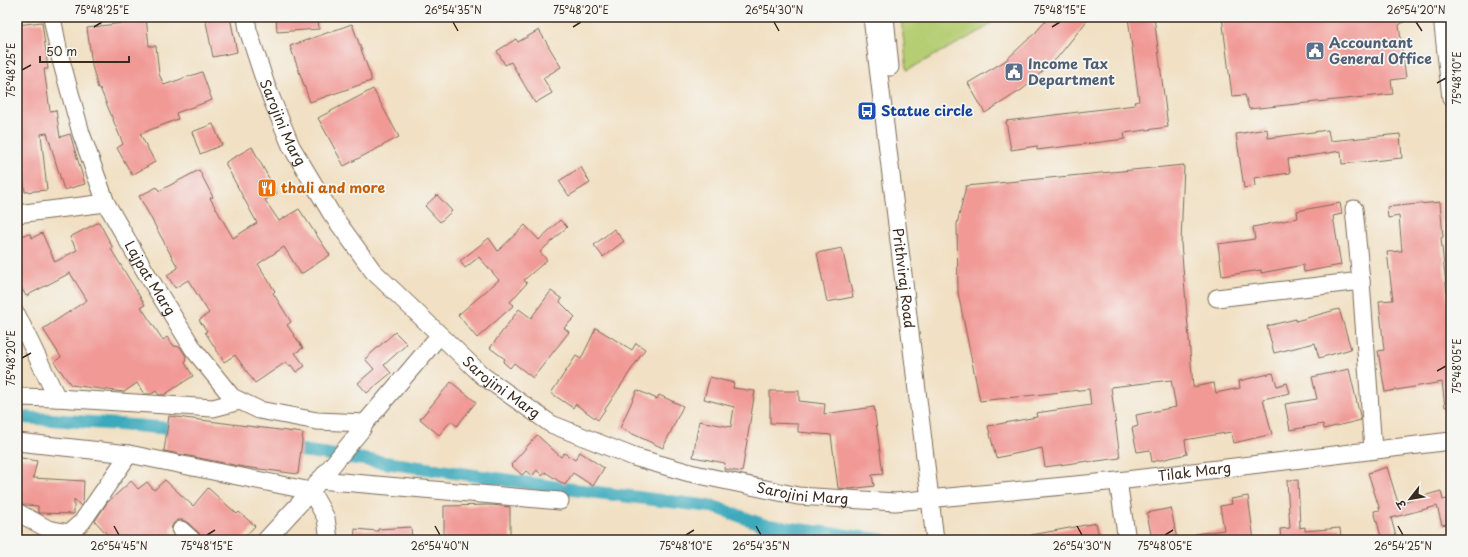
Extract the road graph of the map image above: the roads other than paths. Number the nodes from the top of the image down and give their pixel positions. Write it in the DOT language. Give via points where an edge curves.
graph roads {
  1 [pos="52,17"];
  2 [pos="246,17"];
  3 [pos="872,17"];
  4 [pos="885,17"];
  5 [pos="1442,17"];
  6 [pos="1451,98"];
  7 [pos="106,202"];
  8 [pos="1354,209"];
  9 [pos="17,214"];
  10 [pos="1361,281"];
  11 [pos="1217,298"];
  12 [pos="17,316"];
  13 [pos="439,336"];
  14 [pos="17,397"];
  15 [pos="57,398"];
  16 [pos="240,401"];
  17 [pos="364,426"];
  18 [pos="1451,441"];
  19 [pos="17,442"];
  20 [pos="1373,450"];
  21 [pos="129,454"];
  22 [pos="320,480"];
  23 [pos="1118,481"];
  24 [pos="934,498"];
  25 [pos="560,501"];
  26 [pos="17,512"];
  27 [pos="266,540"];
  28 [pos="329,540"];
  29 [pos="935,540"];
  30 [pos="942,540"];
  31 [pos="1127,540"];
  1 -- 7 [label="street, Lajpat Marg" via="58,53 81,133"];
  2 -- 13 [label="street, Sarojini Marg" via="266,85 291,146 331,213 374,271"];
  3 -- 24 [label="street, Prithviraj Road"];
  4 -- 24 [label="street, Prithviraj Road"];
  5 -- 6 [label="street"];
  7 -- 9 [label="street"];
  7 -- 16 [label="street, Lajpat Marg" via="194,350 232,397"];
  8 -- 10 [label="street"];
  10 -- 11 [label="street"];
  10 -- 20 [label="street"];
  12 -- 15 [label="street"];
  13 -- 17 [label="street"];
  13 -- 24 [label="street, Sarojini Marg" via="483,376 551,424 634,457 798,496 895,502"];
  14 -- 15 [label="street"];
  15 -- 16 [label="street" via="213,408"];
  16 -- 17 [label="street, Lajpat Marg" via="259,410 317,421"];
  17 -- 22 [label="street"];
  18 -- 20 [label="street, Tilak Marg"];
  19 -- 21 [label="street"];
  20 -- 23 [label="street, Tilak Marg"];
  21 -- 22 [label="street"];
  21 -- 26 [label="street" via="82,522 69,533 48,529"];
  22 -- 25 [label="street"];
  22 -- 27 [label="street"];
  22 -- 28 [label="street"];
  23 -- 24 [label="street, Tilak Marg"];
  23 -- 31 [label="street"];
  24 -- 29 [label="street, Prithviraj Road"];
  24 -- 30 [label="street, Prithviraj Road"];
}
